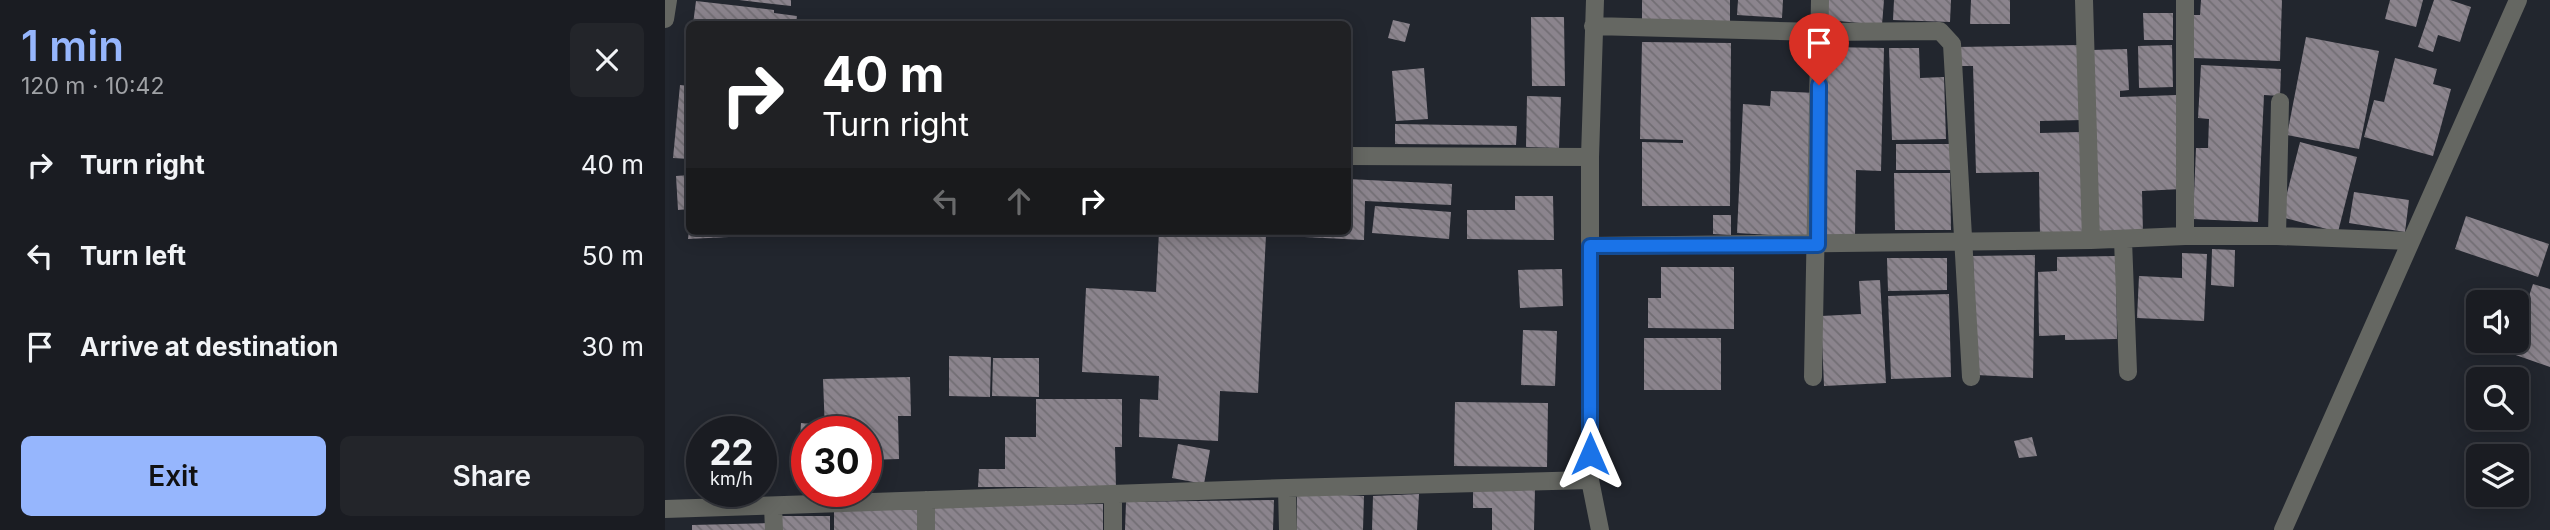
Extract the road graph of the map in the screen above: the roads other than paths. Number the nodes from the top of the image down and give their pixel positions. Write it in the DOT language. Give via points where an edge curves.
graph roads {
  1 [pos="668,0"];
  2 [pos="1594,0"];
  3 [pos="1820,0"];
  4 [pos="2084,0"];
  5 [pos="2185,0"];
  6 [pos="2518,0"];
  7 [pos="665,19"];
  8 [pos="1593,26"];
  9 [pos="1820,32"];
  10 [pos="2280,102"];
  11 [pos="1351,156"];
  12 [pos="1590,157"];
  13 [pos="2185,236"];
  14 [pos="2277,236"];
  15 [pos="2091,240"];
  16 [pos="2123,240"];
  17 [pos="2411,241"];
  18 [pos="1964,242"];
  19 [pos="1818,245"];
  20 [pos="1590,246"];
  21 [pos="2128,372"];
  22 [pos="1813,377"];
  23 [pos="1971,377"];
  24 [pos="1590,480"];
  25 [pos="1287,488"];
  26 [pos="1113,494"];
  27 [pos="926,500"];
  28 [pos="777,506"];
  29 [pos="737,507"];
  30 [pos="773,507"];
  31 [pos="665,509"];
  32 [pos="774,530"];
  33 [pos="926,530"];
  34 [pos="1113,530"];
  35 [pos="1288,530"];
  36 [pos="1600,530"];
  37 [pos="2283,530"];
  1 -- 7 [label="street"];
  2 -- 8 [label="street"];
  3 -- 9 [label="street"];
  4 -- 15 [label="street"];
  5 -- 13 [label="street"];
  6 -- 17 [label="street"];
  8 -- 9 [label="street"];
  8 -- 12 [label="street"];
  9 -- 18 [label="street" via="1940,31 1952,44"];
  9 -- 19 [label="street"];
  10 -- 14 [label="street"];
  11 -- 12 [label="street"];
  12 -- 20 [label="street"];
  13 -- 14 [label="street"];
  13 -- 16 [label="street"];
  14 -- 17 [label="street"];
  15 -- 16 [label="street"];
  15 -- 18 [label="street"];
  16 -- 21 [label="street"];
  17 -- 37 [label="street"];
  18 -- 19 [label="street"];
  18 -- 23 [label="street"];
  19 -- 20 [label="street"];
  19 -- 22 [label="street"];
  20 -- 24 [label="street"];
  24 -- 25 [label="street"];
  24 -- 36 [label="street"];
  25 -- 26 [label="street"];
  25 -- 35 [label="street"];
  26 -- 27 [label="street"];
  26 -- 34 [label="street"];
  27 -- 28 [label="street"];
  27 -- 33 [label="street"];
  29 -- 31 [label="street"];
  30 -- 32 [label="street"];
}
